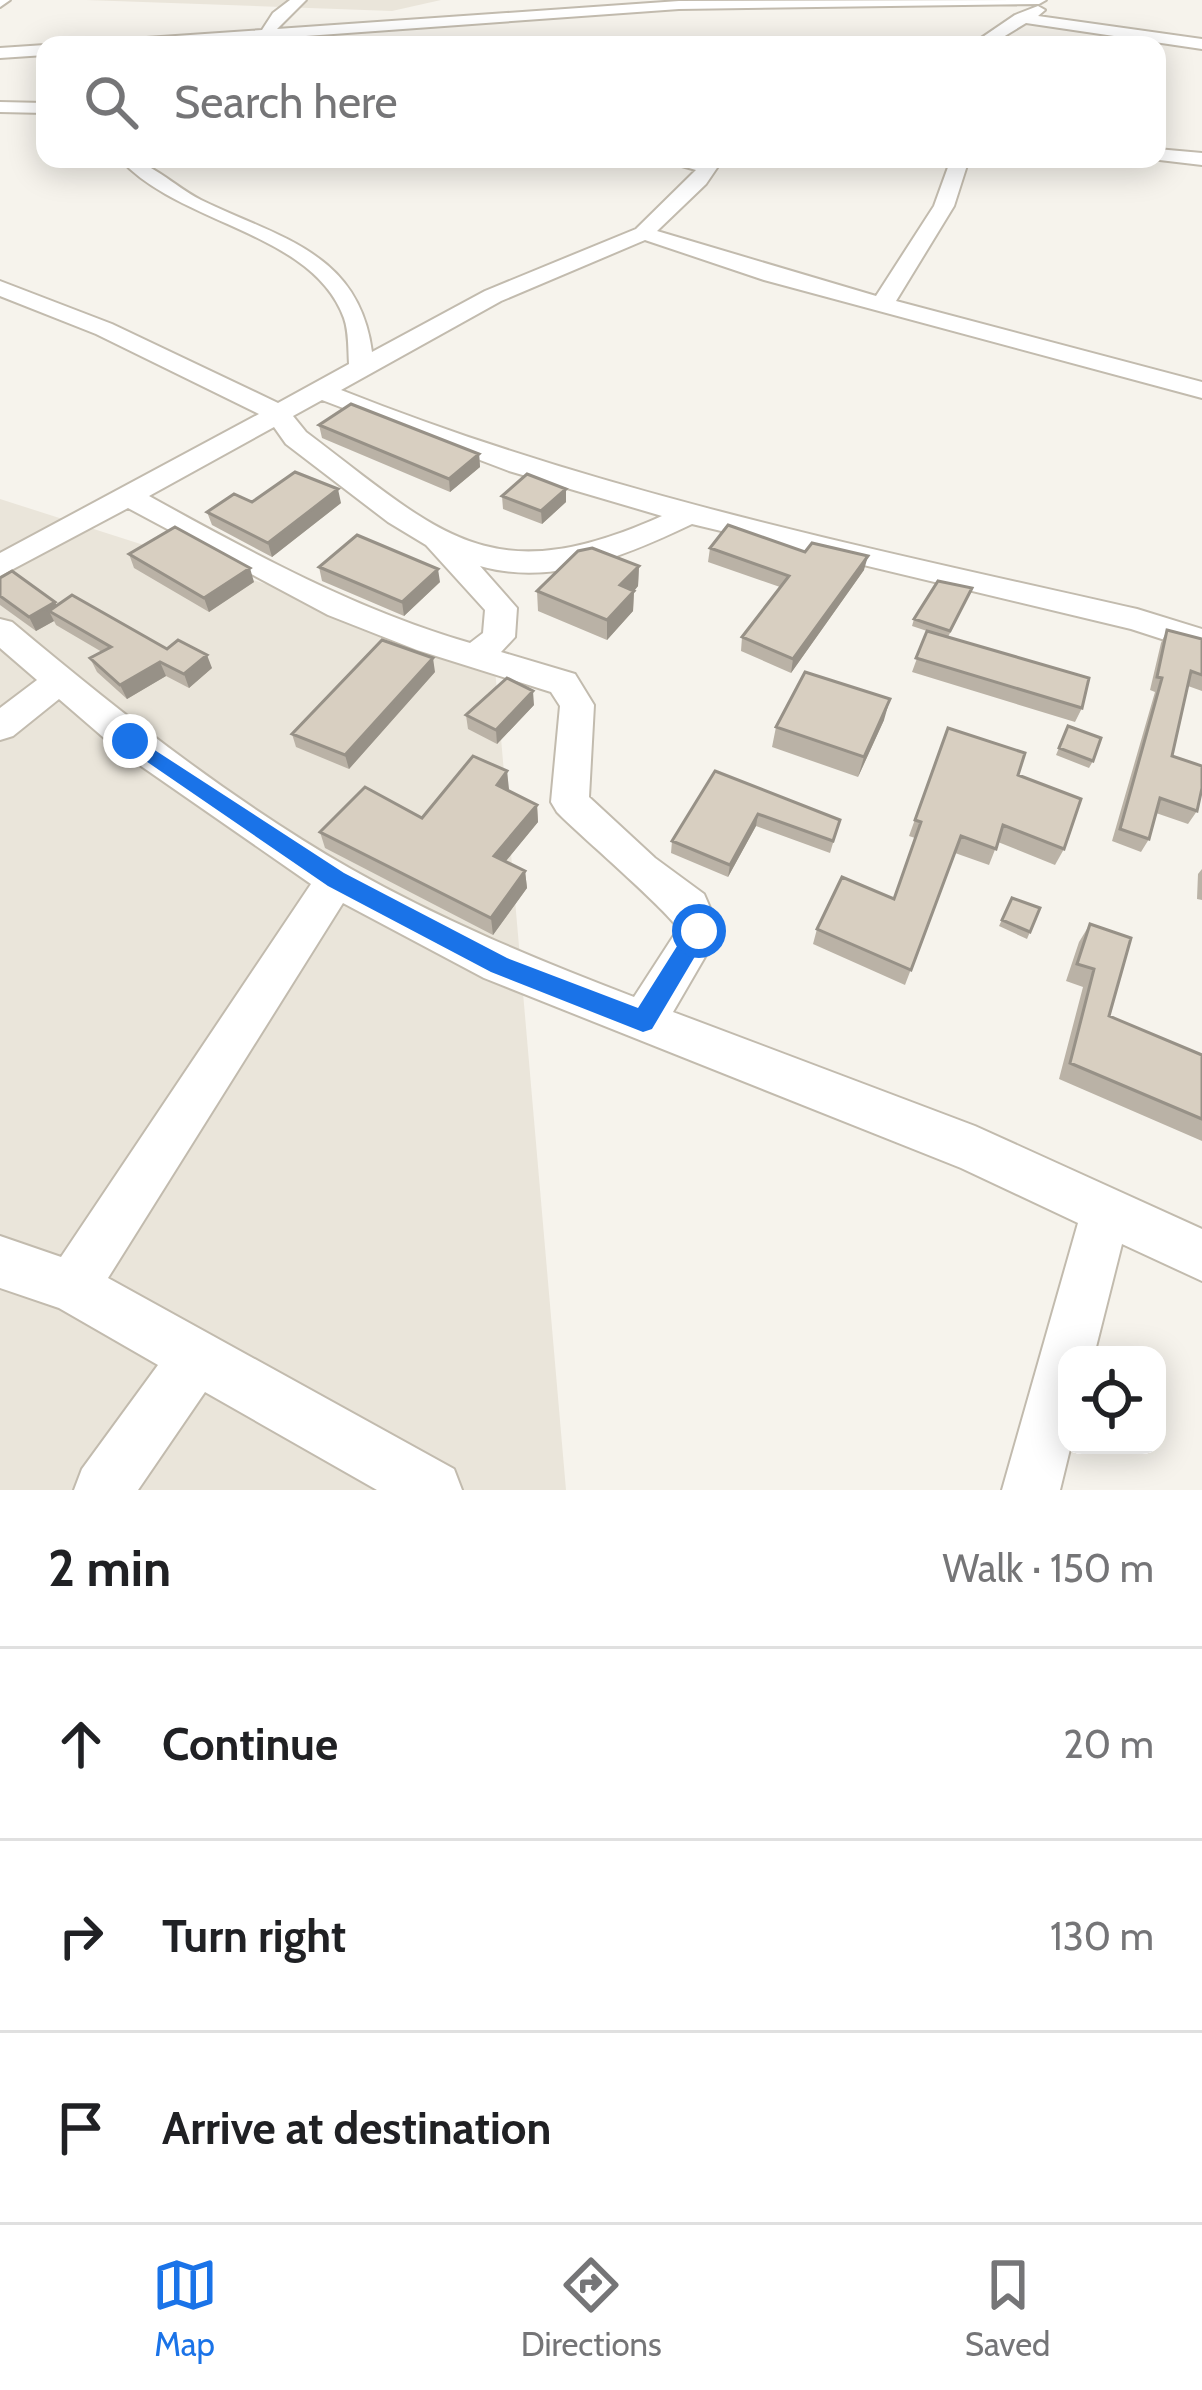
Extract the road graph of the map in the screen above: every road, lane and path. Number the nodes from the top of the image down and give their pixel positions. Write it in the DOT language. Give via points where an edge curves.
graph roads {
  1 [pos="298,0"];
  2 [pos="475,0"];
  3 [pos="848,0"];
  4 [pos="682,2"];
  5 [pos="1046,2"];
  6 [pos="578,6"];
  7 [pos="347,10"];
  8 [pos="401,12"];
  9 [pos="1020,18"];
  10 [pos="456,19"];
  11 [pos="388,24"];
  12 [pos="329,30"];
  13 [pos="258,36"];
  14 [pos="274,36"];
  15 [pos="338,36"];
  16 [pos="993,36"];
  17 [pos="1146,36"];
  18 [pos="1166,39"];
  19 [pos="1202,44"];
  20 [pos="36,51"];
  21 [pos="0,53"];
  22 [pos="0,107"];
  23 [pos="36,108"];
  24 [pos="1166,156"];
  25 [pos="1202,160"];
  26 [pos="137,168"];
  27 [pos="706,168"];
  28 [pos="957,168"];
  29 [pos="643,232"];
  30 [pos="0,288"];
  31 [pos="882,305"];
  32 [pos="362,367"];
  33 [pos="320,390"];
  34 [pos="1202,390"];
  35 [pos="276,412"];
  36 [pos="127,496"];
  37 [pos="690,514"];
  38 [pos="437,538"];
  39 [pos="0,566"];
  40 [pos="0,630"];
  41 [pos="1202,641"];
  42 [pos="475,656"];
  43 [pos="62,679"];
  44 [pos="0,727"];
  45 [pos="336,880"];
  46 [pos="643,1021"];
  47 [pos="1106,1211"];
  48 [pos="1202,1255"];
  49 [pos="0,1262"];
  50 [pos="72,1287"];
  51 [pos="1069,1346"];
  52 [pos="197,1355"];
  53 [pos="1058,1389"];
  54 [pos="103,1490"];
  55 [pos="433,1490"];
  56 [pos="1031,1490"];
  1 -- 13 [label="street"];
  2 -- 10 [label="street"];
  3 -- 4 [label="street"];
  3 -- 5 [label="street"];
  4 -- 6 [label="street"];
  5 -- 9 [label="street"];
  6 -- 10 [label="street"];
  7 -- 12 [label="street"];
  8 -- 11 [label="street"];
  9 -- 16 [label="street"];
  9 -- 17 [label="street"];
  10 -- 11 [label="street"];
  11 -- 12 [label="street"];
  12 -- 14 [label="street"];
  12 -- 15 [label="street"];
  18 -- 19 [label="street"];
  20 -- 21 [label="street"];
  22 -- 23 [label="street"];
  24 -- 25 [label="street"];
  26 -- 32 [label="street" via="329,274 357,317"];
  27 -- 29 [label="street"];
  28 -- 31 [label="street" via="944,206"];
  29 -- 31 [label="street"];
  29 -- 32 [label="street" via="493,296"];
  30 -- 35 [label="street"];
  31 -- 34 [label="street"];
  32 -- 33 [label="street"];
  33 -- 35 [label="street"];
  33 -- 37 [label="street" via="448,443"];
  35 -- 36 [label="street"];
  35 -- 38 [label="street" via="296,438"];
  36 -- 39 [label="street"];
  36 -- 42 [label="street" via="279,580"];
  37 -- 38 [label="street" via="569,559 502,563"];
  37 -- 41 [label="street"];
  38 -- 42 [label="street" via="501,608 499,637"];
  40 -- 43 [label="street"];
  42 -- 46 [label="street" via="563,683 577,705 570,802 691,906 699,931"];
  43 -- 44 [label="street"];
  43 -- 45 [label="street" via="130,741"];
  45 -- 46 [label="street" via="499,965"];
  45 -- 50 [label="street"];
  46 -- 47 [label="street" via="975,1150"];
  47 -- 48 [label="street"];
  47 -- 51 [label="street"];
  49 -- 50 [label="street"];
  50 -- 52 [label="street"];
  52 -- 54 [label="street"];
  52 -- 55 [label="street"];
  53 -- 56 [label="street"];
}
